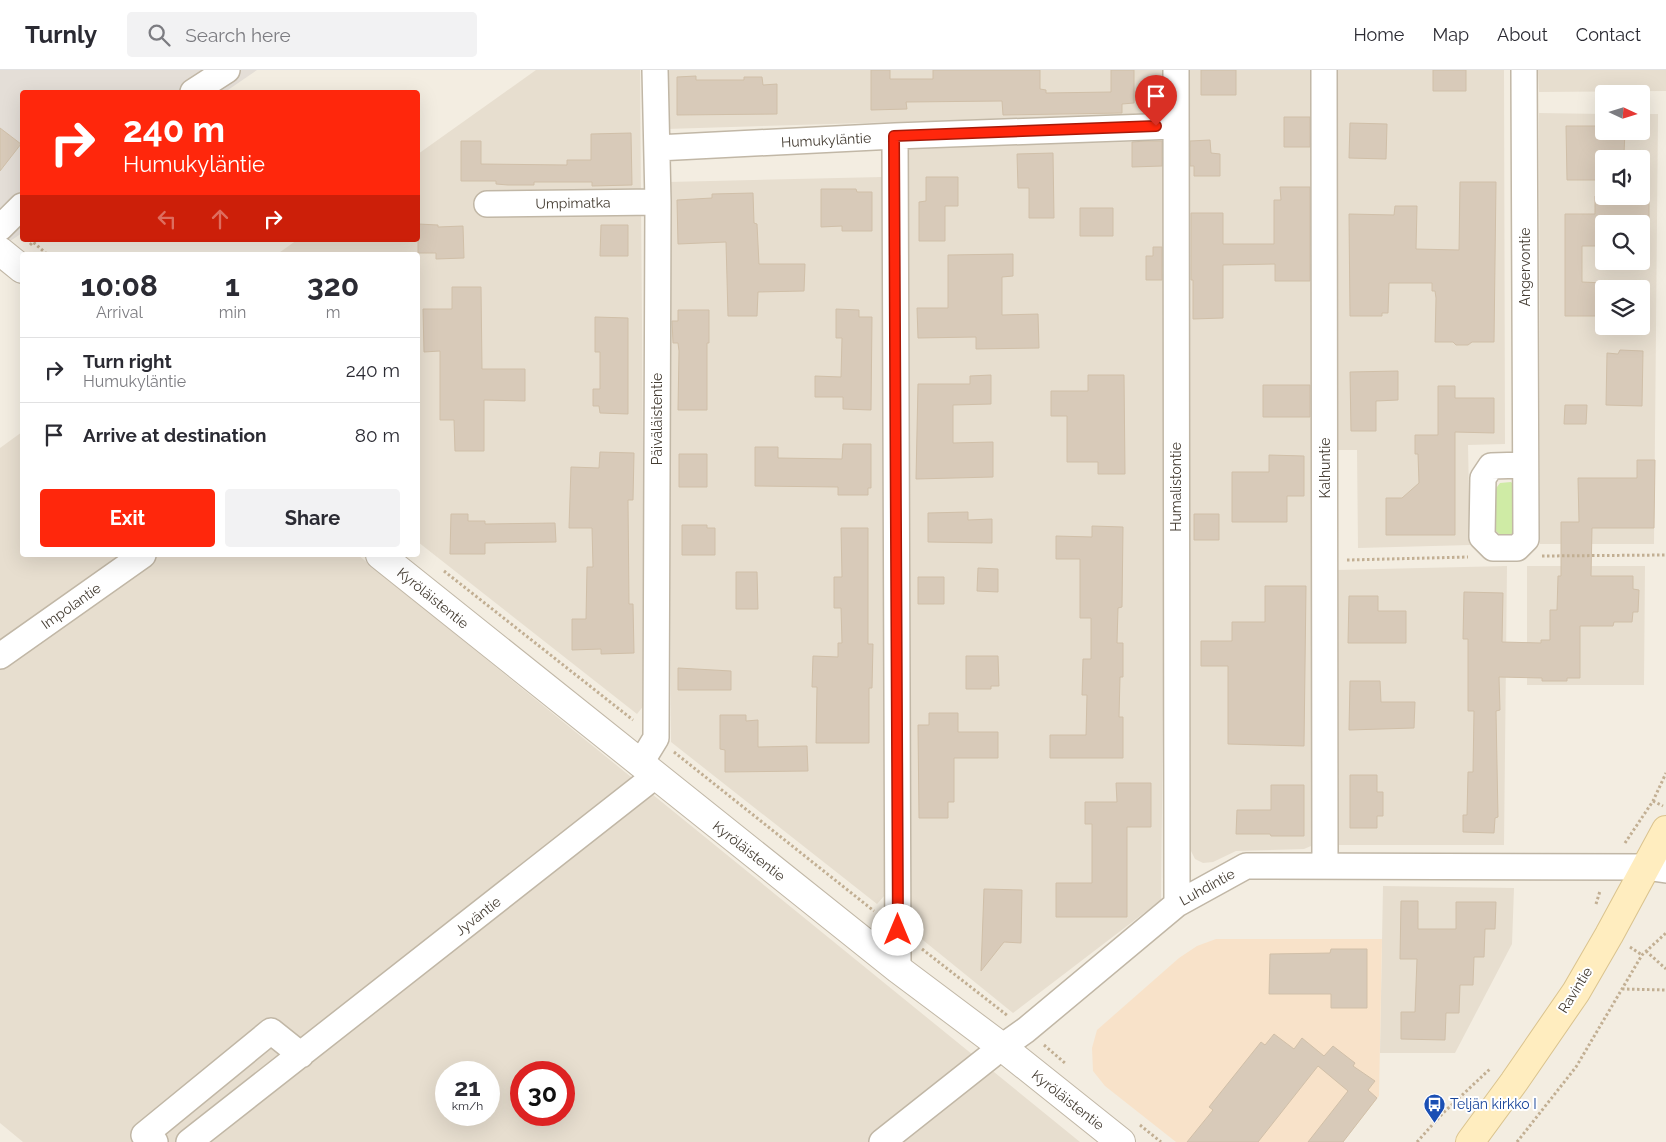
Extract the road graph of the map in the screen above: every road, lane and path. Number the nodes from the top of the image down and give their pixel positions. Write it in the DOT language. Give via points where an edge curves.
graph roads {
  1 [pos="227,70"];
  2 [pos="655,70"];
  3 [pos="1176,70"];
  4 [pos="1324,70"];
  5 [pos="1524,70"];
  6 [pos="196,90"];
  7 [pos="1175,126"];
  8 [pos="894,136"];
  9 [pos="657,148"];
  10 [pos="658,202"];
  11 [pos="487,204"];
  12 [pos="20,208"];
  13 [pos="0,228"];
  14 [pos="0,252"];
  15 [pos="20,268"];
  16 [pos="1525,465"];
  17 [pos="140,557"];
  18 [pos="382,557"];
  19 [pos="441,569"];
  20 [pos="0,656"];
  21 [pos="656,738"];
  22 [pos="647,770"];
  23 [pos="1666,773"];
  24 [pos="1666,830"];
  25 [pos="1325,866"];
  26 [pos="1608,868"];
  27 [pos="1656,868"];
  28 [pos="1177,904"];
  29 [pos="1595,904"];
  30 [pos="898,930"];
  31 [pos="1666,934"];
  32 [pos="1646,950"];
  33 [pos="898,969"];
  34 [pos="1666,969"];
  35 [pos="1622,989"];
  36 [pos="1666,990"];
  37 [pos="1026,1030"];
  38 [pos="1002,1048"];
  39 [pos="301,1055"];
  40 [pos="1498,1062"];
  41 [pos="1071,1068"];
  42 [pos="1130,1133"];
  43 [pos="154,1142"];
  44 [pos="189,1142"];
  45 [pos="882,1142"];
  46 [pos="1161,1142"];
  47 [pos="1417,1142"];
  48 [pos="1470,1142"];
  49 [pos="1517,1142"];
  1 -- 6 [label="street"];
  2 -- 9 [label="street, Päiväläistentie"];
  3 -- 7 [label="street, Humalistontie"];
  4 -- 25 [label="street, Kalhuntie"];
  5 -- 16 [label="street, Angervontie"];
  7 -- 8 [label="street, Humukyläntie"];
  7 -- 28 [label="street, Humalistontie"];
  8 -- 9 [label="street, Humukyläntie"];
  8 -- 30 [label="street"];
  9 -- 10 [label="street, Päiväläistentie"];
  10 -- 11 [label="street, Umpimatka"];
  10 -- 21 [label="street, Päiväläistentie"];
  12 -- 13 [label="street"];
  14 -- 15 [label="street"];
  17 -- 20 [label="street, Impolantie"];
  18 -- 22 [label="street, Kyröläistentie"];
  19 -- 21 [label="path"];
  21 -- 22 [label="street"];
  21 -- 30 [label="path"];
  22 -- 33 [label="street, Kyröläistentie"];
  22 -- 39 [label="street, Jyväntie"];
  23 -- 26 [label="path" via="1653,801"];
  24 -- 27 [label="main road, Ravintie"];
  25 -- 26 [label="street, Luhdintie"];
  25 -- 28 [label="street, Luhdintie" via="1246,866"];
  26 -- 27 [label="street, Luhdintie"];
  26 -- 29 [label="path"];
  27 -- 48 [label="main road, Ravintie" via="1609,935 1576,992"];
  28 -- 37 [label="street, Luhdintie"];
  30 -- 33 [label="street"];
  30 -- 37 [label="path"];
  31 -- 32 [label="path"];
  32 -- 34 [label="path"];
  32 -- 35 [label="path"];
  33 -- 38 [label="street, Kyröläistentie"];
  35 -- 36 [label="path"];
  35 -- 49 [label="path" via="1576,1067"];
  37 -- 38 [label="street, Luhdintie"];
  37 -- 41 [label="path"];
  38 -- 42 [label="street, Kyröläistentie"];
  38 -- 45 [label="street, Luhdintie"];
  39 -- 43 [label="street" via="271,1031 144,1134"];
  39 -- 44 [label="street, Jyväntie"];
  40 -- 47 [label="path"];
  42 -- 46 [label="path"];
}
